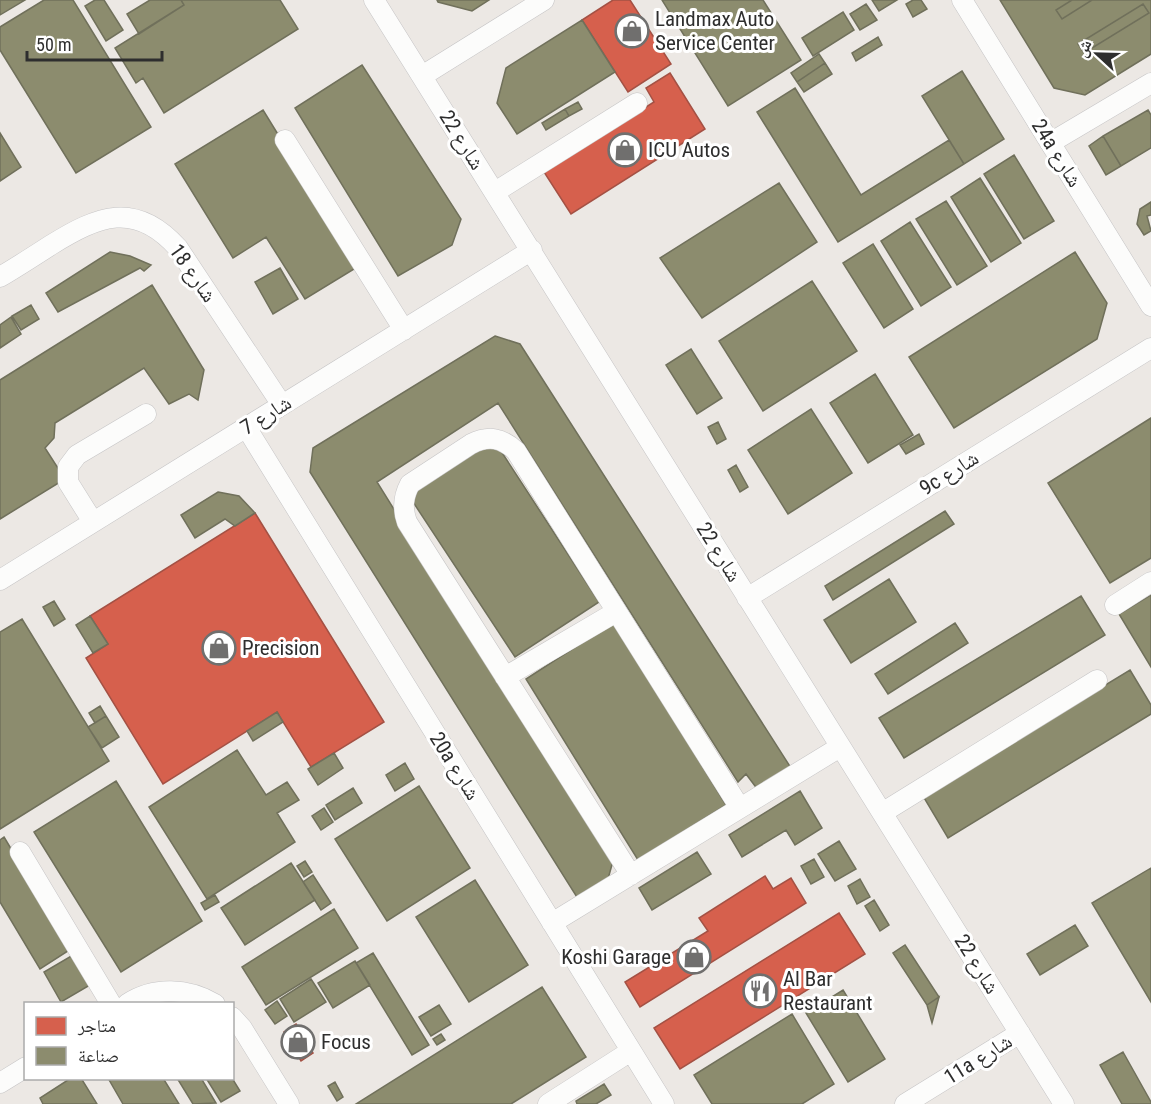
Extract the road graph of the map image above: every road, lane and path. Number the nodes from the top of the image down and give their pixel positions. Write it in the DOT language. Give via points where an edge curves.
graph roads {
  1 [pos="374,0"];
  2 [pos="544,0"];
  3 [pos="962,0"];
  4 [pos="422,76"];
  5 [pos="1151,83"];
  6 [pos="637,103"];
  7 [pos="285,140"];
  8 [pos="1050,143"];
  9 [pos="495,192"];
  10 [pos="532,250"];
  11 [pos="0,277"];
  12 [pos="1151,306"];
  13 [pos="404,330"];
  14 [pos="1151,348"];
  15 [pos="282,405"];
  16 [pos="146,414"];
  17 [pos="246,427"];
  18 [pos="93,522"];
  19 [pos="0,580"];
  20 [pos="1151,582"];
  21 [pos="747,598"];
  22 [pos="1115,605"];
  23 [pos="616,612"];
  24 [pos="505,676"];
  25 [pos="1097,680"];
  26 [pos="840,747"];
  27 [pos="740,808"];
  28 [pos="882,813"];
  29 [pos="20,852"];
  30 [pos="631,875"];
  31 [pos="552,923"];
  32 [pos="110,1002"];
  33 [pos="131,1002"];
  34 [pos="211,1002"];
  35 [pos="234,1019"];
  36 [pos="1020,1033"];
  37 [pos="632,1051"];
  38 [pos="24,1068"];
  39 [pos="0,1083"];
  40 [pos="289,1104"];
  41 [pos="548,1104"];
  42 [pos="664,1104"];
  43 [pos="905,1104"];
  44 [pos="1064,1104"];
  1 -- 4 [label="street, شارع 22"];
  2 -- 4 [label="street"];
  3 -- 8 [label="street, 24a شارع"];
  4 -- 9 [label="street, شارع 22"];
  5 -- 8 [label="street"];
  6 -- 9 [label="street"];
  7 -- 13 [label="street"];
  8 -- 12 [label="street, 24a شارع"];
  9 -- 10 [label="street, شارع 22"];
  10 -- 13 [label="street, شارع 7"];
  10 -- 21 [label="street, شارع 22"];
  11 -- 15 [label="street, شارع 18" via="89,223 117,217 145,222 178,248"];
  13 -- 15 [label="street, شارع 7"];
  14 -- 21 [label="street, 9c شارع"];
  15 -- 17 [label="street, شارع 7"];
  16 -- 18 [label="street" via="77,455 68,467 68,482"];
  17 -- 18 [label="street, شارع 7"];
  17 -- 31 [label="street, 20a شارع"];
  18 -- 19 [label="street, شارع 7"];
  20 -- 22 [label="street"];
  21 -- 26 [label="street, شارع 22"];
  23 -- 24 [label="street"];
  23 -- 24 [label="street" via="516,451 490,438 471,444 410,484 404,512"];
  23 -- 27 [label="street"];
  24 -- 30 [label="street"];
  25 -- 28 [label="street"];
  26 -- 27 [label="street"];
  26 -- 28 [label="street, شارع 22"];
  27 -- 30 [label="street"];
  28 -- 36 [label="street, شارع 22"];
  29 -- 32 [label="street"];
  30 -- 31 [label="street"];
  31 -- 37 [label="street, 20a شارع"];
  33 -- 34 [label="street" via="147,994 177,991"];
  35 -- 40 [label="street"];
  36 -- 43 [label="street, 11a شارع"];
  36 -- 44 [label="street, شارع 22"];
  37 -- 41 [label="street"];
  37 -- 42 [label="street, 20a شارع"];
  38 -- 39 [label="street"];
}
